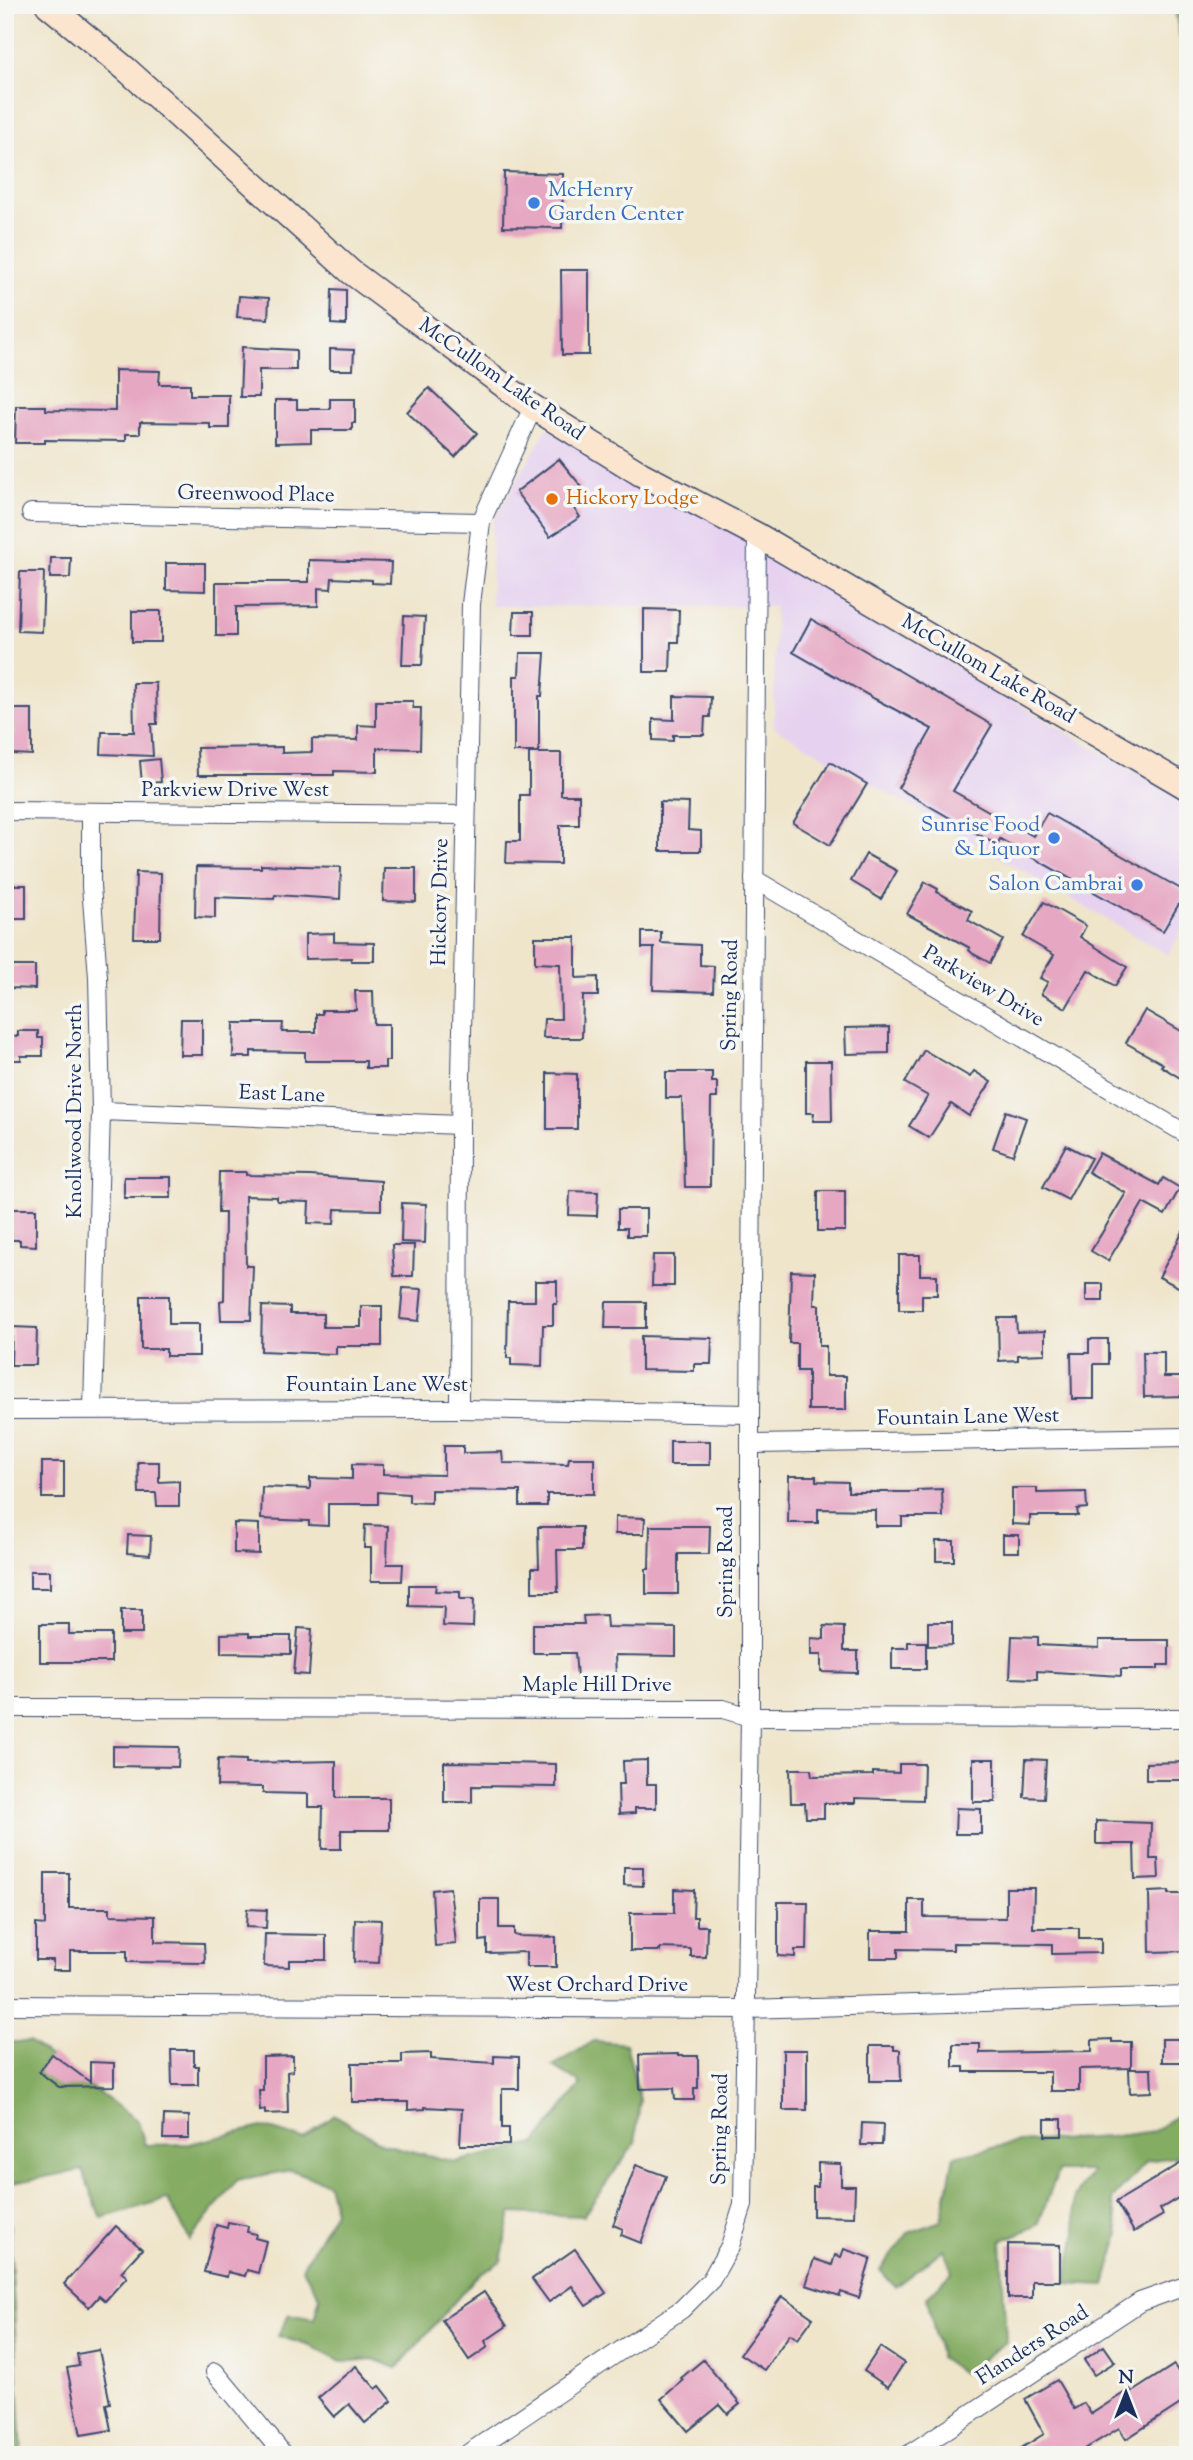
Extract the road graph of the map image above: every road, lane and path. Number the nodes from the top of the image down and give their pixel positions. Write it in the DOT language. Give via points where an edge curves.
graph roads {
  1 [pos="48,5"];
  2 [pos="533,407"];
  3 [pos="31,513"];
  4 [pos="481,522"];
  5 [pos="757,535"];
  6 [pos="1188,788"];
  7 [pos="5,811"];
  8 [pos="91,813"];
  9 [pos="465,816"];
  10 [pos="754,879"];
  11 [pos="101,1111"];
  12 [pos="460,1125"];
  13 [pos="1188,1135"];
  14 [pos="93,1409"];
  15 [pos="459,1409"];
  16 [pos="5,1410"];
  17 [pos="750,1414"];
  18 [pos="1188,1437"];
  19 [pos="750,1444"];
  20 [pos="5,1708"];
  21 [pos="750,1717"];
  22 [pos="1188,1718"];
  23 [pos="1188,1996"];
  24 [pos="5,2005"];
  25 [pos="745,2010"];
  26 [pos="1188,2285"];
  27 [pos="215,2372"];
  28 [pos="284,2455"];
  29 [pos="466,2455"];
  30 [pos="908,2455"];
  1 -- 2 [label="street, McCullom Lake Road" via="126,69 351,272"];
  2 -- 4 [label="street, Hickory Drive"];
  2 -- 5 [label="street, McCullom Lake Road" via="641,474"];
  3 -- 4 [label="street, Greenwood Place"];
  4 -- 9 [label="street, Hickory Drive" via="471,604"];
  5 -- 6 [label="street, McCullom Lake Road"];
  5 -- 10 [label="street, Spring Road"];
  7 -- 8 [label="street, Parkview Drive West"];
  8 -- 9 [label="street, Parkview Drive West"];
  8 -- 11 [label="street, Knollwood Drive North"];
  9 -- 12 [label="street, Hickory Drive"];
  10 -- 13 [label="street, Parkview Drive"];
  10 -- 17 [label="street, Spring Road"];
  11 -- 12 [label="street, East Lane"];
  11 -- 14 [label="street, Knollwood Drive North"];
  12 -- 15 [label="street, Hickory Drive"];
  14 -- 15 [label="street, Fountain Lane West"];
  14 -- 16 [label="street, Fountain Lane West"];
  15 -- 17 [label="street, Fountain Lane West"];
  17 -- 19 [label="street, Spring Road"];
  18 -- 19 [label="street, Fountain Lane West"];
  19 -- 21 [label="street, Spring Road"];
  20 -- 21 [label="street, Maple Hill Drive" via="723,1709"];
  21 -- 22 [label="street, Maple Hill Drive"];
  21 -- 25 [label="street, Spring Road"];
  23 -- 25 [label="street, West Orchard Drive"];
  24 -- 25 [label="street, West Orchard Drive"];
  25 -- 29 [label="street, Spring Road" via="743,2205 730,2246 711,2280 682,2309"];
  26 -- 30 [label="street, Flanders Road" via="1140,2302"];
  27 -- 28 [label="street"];
}
